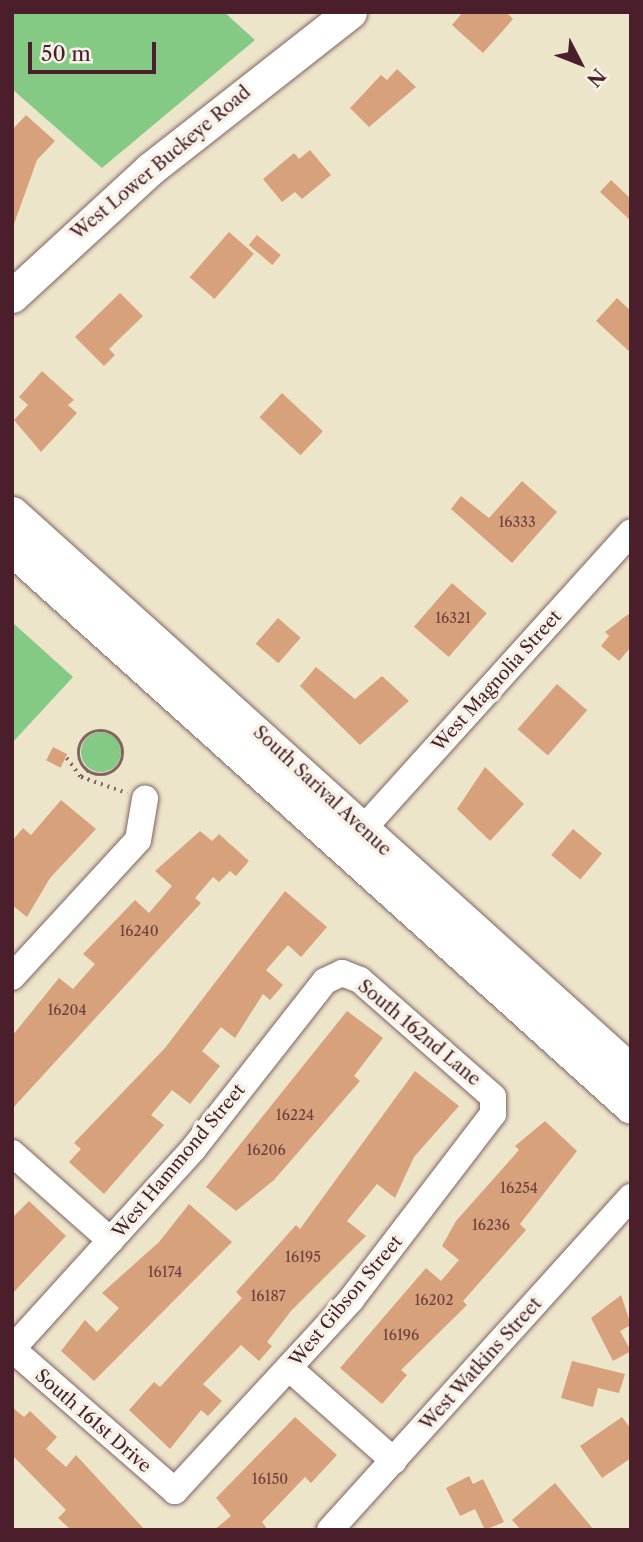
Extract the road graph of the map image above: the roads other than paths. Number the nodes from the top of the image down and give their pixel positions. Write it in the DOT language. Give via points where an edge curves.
graph roads {
  1 [pos="350,12"];
  2 [pos="12,296"];
  3 [pos="12,513"];
  4 [pos="631,532"];
  5 [pos="12,549"];
  6 [pos="145,799"];
  7 [pos="354,839"];
  8 [pos="342,973"];
  9 [pos="12,977"];
  10 [pos="631,1072"];
  11 [pos="493,1097"];
  12 [pos="631,1107"];
  13 [pos="12,1153"];
  14 [pos="631,1197"];
  15 [pos="111,1241"];
  16 [pos="12,1349"];
  17 [pos="289,1368"];
  18 [pos="394,1461"];
  19 [pos="175,1491"];
  20 [pos="330,1530"];
  1 -- 2 [label="main road, West Lower Buckeye Road" via="150,169"];
  3 -- 7 [label="main road, South Sarival Avenue"];
  4 -- 7 [label="street, West Magnolia Street"];
  5 -- 7 [label="main road, South Sarival Avenue"];
  6 -- 9 [label="street" via="138,840"];
  7 -- 10 [label="main road, South Sarival Avenue"];
  7 -- 12 [label="main road, South Sarival Avenue"];
  8 -- 11 [label="street, South 162nd Lane" via="360,980"];
  8 -- 15 [label="street, West Hammond Street" via="325,981"];
  11 -- 17 [label="street, West Gibson Street" via="493,1114 351,1300"];
  13 -- 15 [label="street"];
  14 -- 18 [label="street, West Watkins Street"];
  15 -- 16 [label="street, West Hammond Street"];
  16 -- 19 [label="street, South 161st Drive"];
  17 -- 18 [label="street"];
  17 -- 19 [label="street, West Gibson Street"];
  18 -- 20 [label="street, West Watkins Street"];
}
